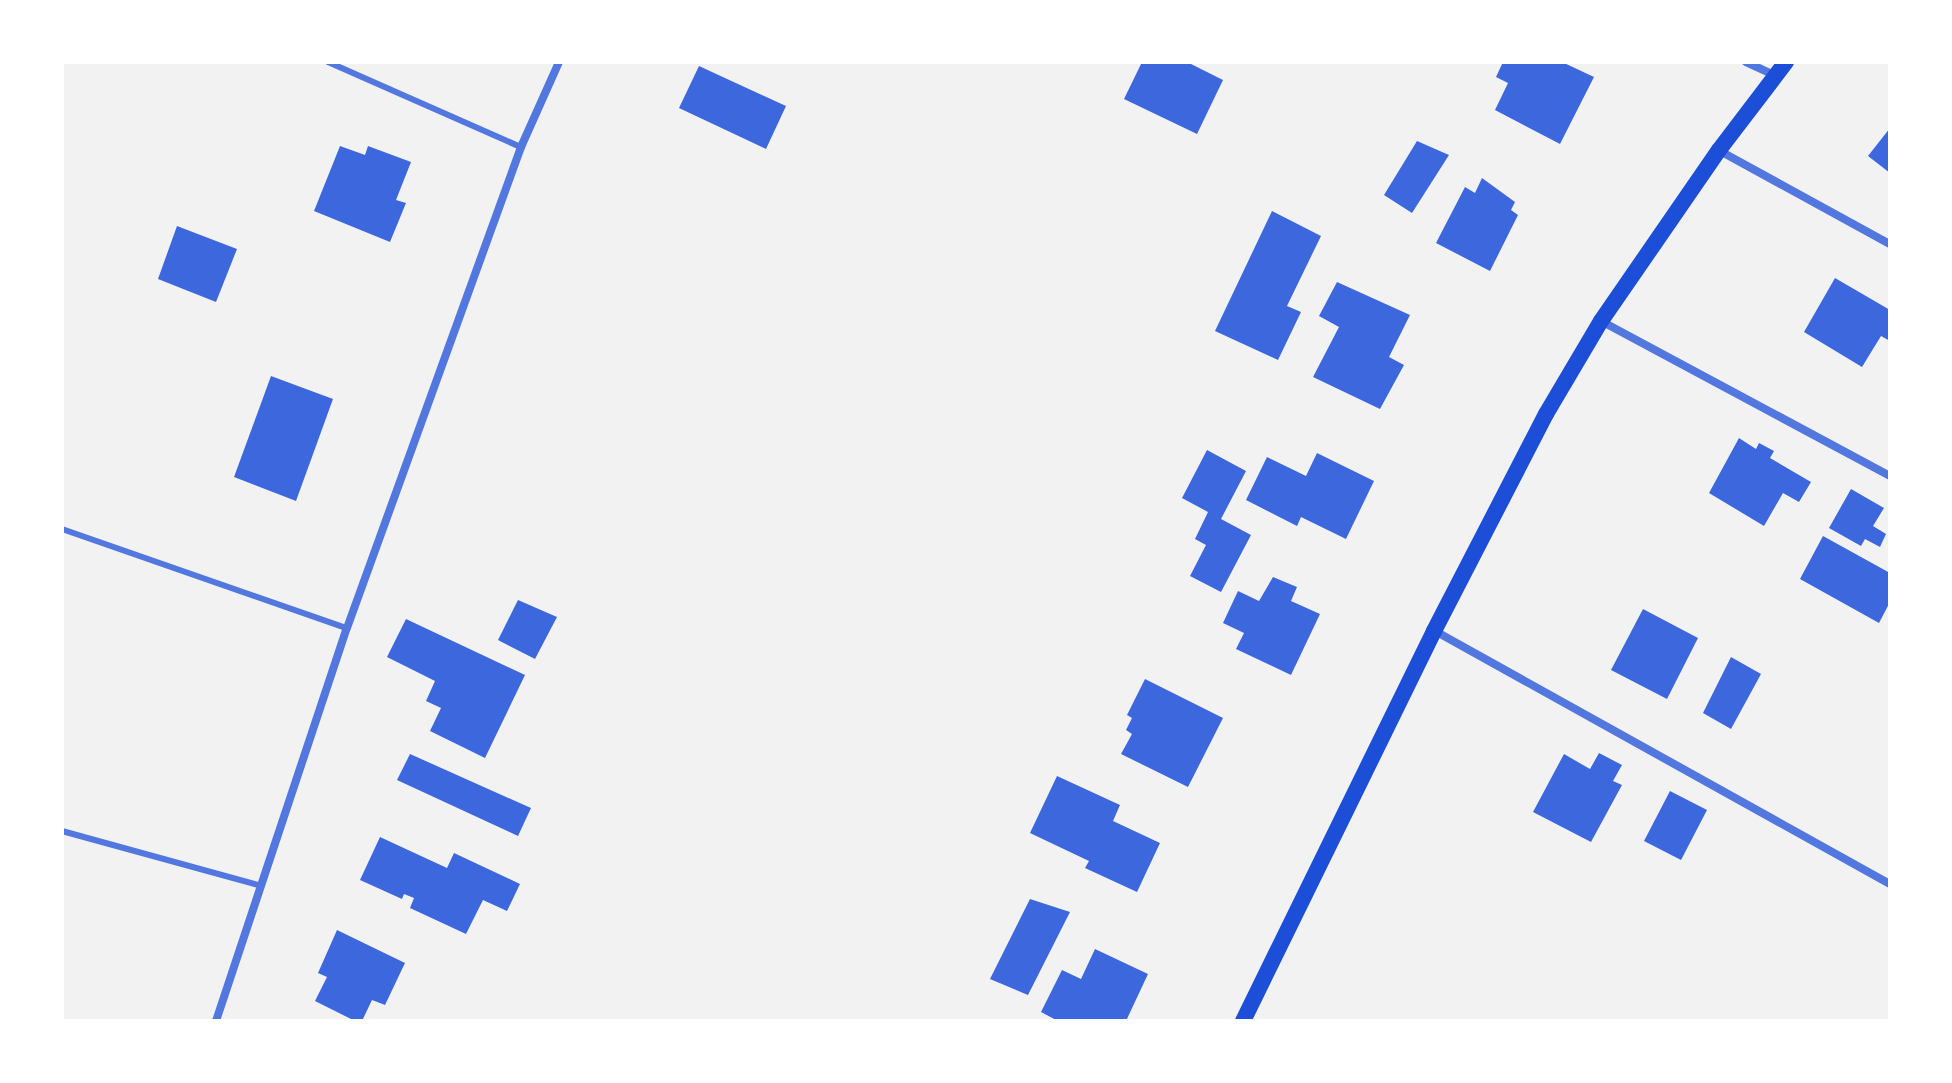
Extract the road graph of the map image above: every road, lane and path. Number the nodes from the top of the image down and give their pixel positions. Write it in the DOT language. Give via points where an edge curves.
graph roads {
  1 [pos="328,62"];
  2 [pos="559,62"];
  3 [pos="1746,62"];
  4 [pos="1786,62"];
  5 [pos="1776,76"];
  6 [pos="521,147"];
  7 [pos="1719,150"];
  8 [pos="1890,244"];
  9 [pos="1601,321"];
  10 [pos="1890,476"];
  11 [pos="62,529"];
  12 [pos="347,628"];
  13 [pos="1434,631"];
  14 [pos="62,831"];
  15 [pos="1890,884"];
  16 [pos="261,886"];
  17 [pos="216,1021"];
  18 [pos="1243,1021"];
  1 -- 6 [label="lane"];
  2 -- 6 [label="street"];
  3 -- 5 [label="street"];
  4 -- 5 [label="main road"];
  5 -- 7 [label="main road"];
  6 -- 12 [label="street"];
  7 -- 8 [label="street"];
  7 -- 9 [label="main road"];
  9 -- 10 [label="street"];
  9 -- 13 [label="main road" via="1510,480"];
  11 -- 12 [label="lane"];
  12 -- 16 [label="street"];
  13 -- 15 [label="street"];
  13 -- 18 [label="main road"];
  14 -- 16 [label="lane"];
  16 -- 17 [label="street"];
}
